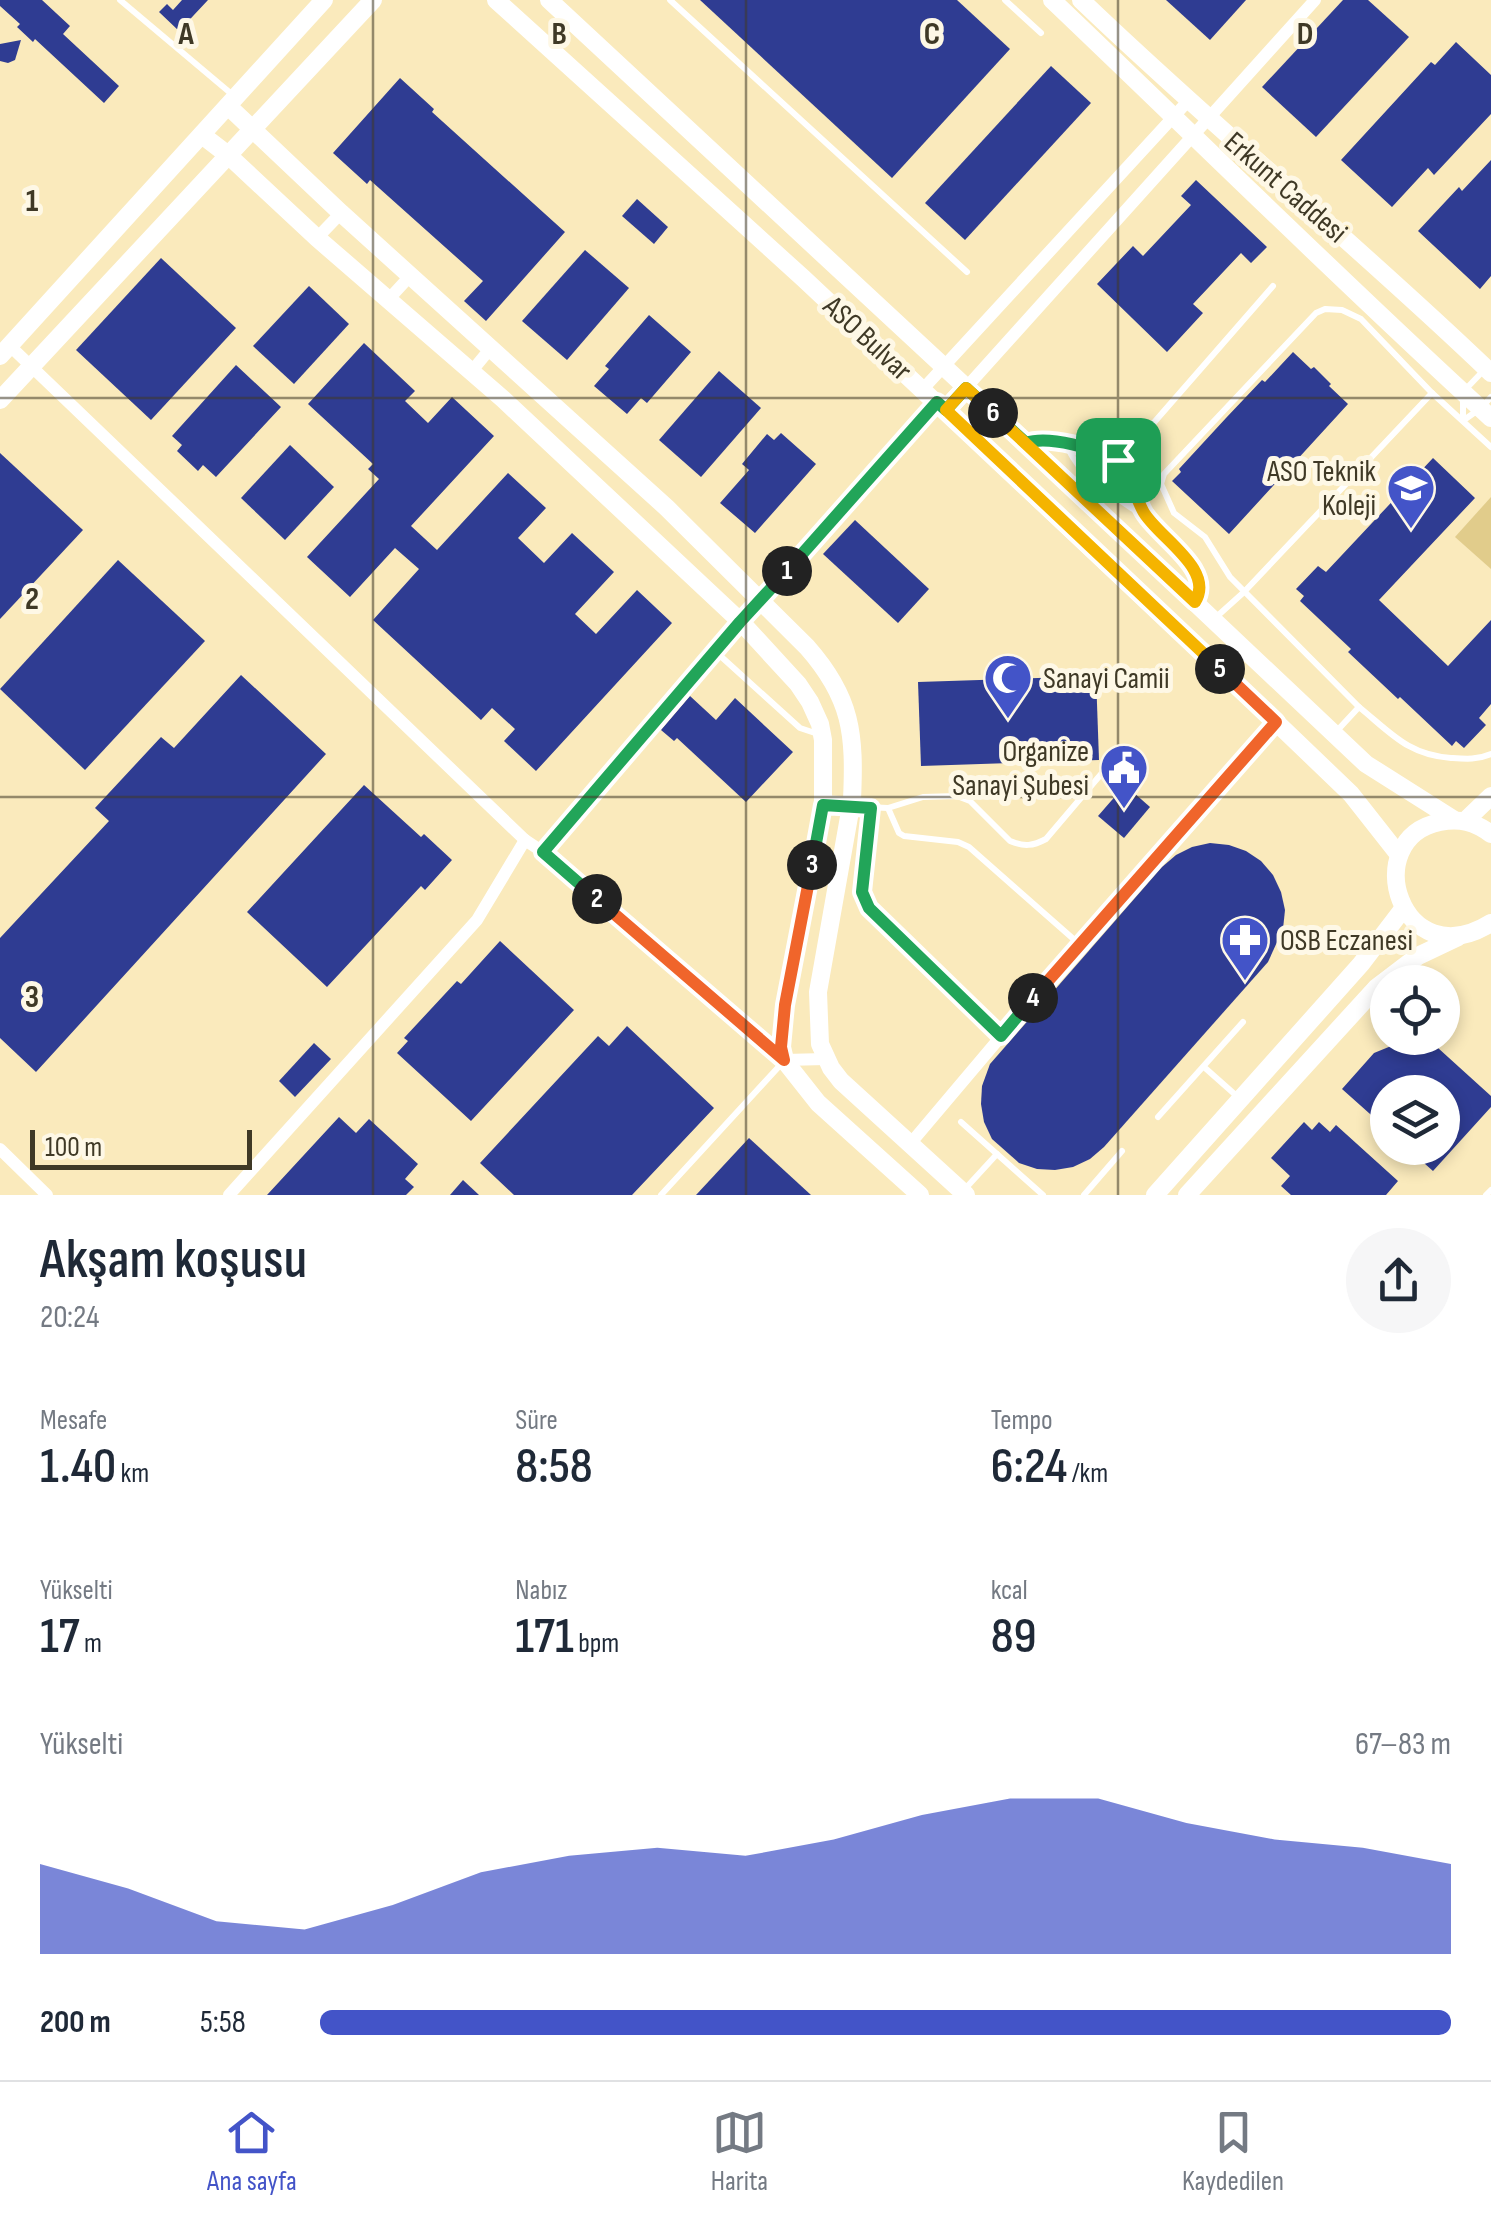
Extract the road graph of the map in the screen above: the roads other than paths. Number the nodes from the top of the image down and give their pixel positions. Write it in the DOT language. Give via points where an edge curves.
graph roads {
  1 [pos="120,0"];
  2 [pos="324,0"];
  3 [pos="373,0"];
  4 [pos="496,0"];
  5 [pos="549,0"];
  6 [pos="670,0"];
  7 [pos="1005,0"];
  8 [pos="1052,0"];
  9 [pos="1081,0"];
  10 [pos="1315,0"];
  11 [pos="1041,33"];
  12 [pos="1188,101"];
  13 [pos="232,102"];
  14 [pos="1174,116"];
  15 [pos="1207,118"];
  16 [pos="252,130"];
  17 [pos="1193,133"];
  18 [pos="202,135"];
  19 [pos="228,155"];
  20 [pos="340,213"];
  21 [pos="317,238"];
  22 [pos="967,272"];
  23 [pos="410,276"];
  24 [pos="1273,286"];
  25 [pos="388,300"];
  26 [pos="490,348"];
  27 [pos="5,351"];
  28 [pos="31,366"];
  29 [pos="944,368"];
  30 [pos="1488,371"];
  31 [pos="472,372"];
  32 [pos="966,388"];
  33 [pos="1463,392"];
  34 [pos="1432,394"];
  35 [pos="0,400"];
  36 [pos="935,400"];
  37 [pos="1488,408"];
  38 [pos="1462,421"];
  39 [pos="1026,443"];
  40 [pos="1066,444"];
  41 [pos="1491,447"];
  42 [pos="1118,460"];
  43 [pos="1144,514"];
  44 [pos="1244,592"];
  45 [pos="760,601"];
  46 [pos="1195,602"];
  47 [pos="1213,620"];
  48 [pos="740,622"];
  49 [pos="715,651"];
  50 [pos="1359,707"];
  51 [pos="1276,722"];
  52 [pos="822,734"];
  53 [pos="1334,735"];
  54 [pos="1491,754"];
  55 [pos="1102,773"];
  56 [pos="1491,796"];
  57 [pos="823,805"];
  58 [pos="851,808"];
  59 [pos="871,808"];
  60 [pos="888,808"];
  61 [pos="1459,820"];
  62 [pos="1491,834"];
  63 [pos="525,840"];
  64 [pos="543,852"];
  65 [pos="1399,855"];
  66 [pos="1403,909"];
  67 [pos="1479,934"];
  68 [pos="1079,944"];
  69 [pos="1244,1022"];
  70 [pos="1001,1036"];
  71 [pos="826,1059"];
  72 [pos="784,1060"];
  73 [pos="1204,1066"];
  74 [pos="1240,1099"];
  75 [pos="1158,1118"];
  76 [pos="961,1122"];
  77 [pos="910,1144"];
  78 [pos="0,1149"];
  79 [pos="1122,1151"];
  80 [pos="997,1154"];
  81 [pos="965,1193"];
  82 [pos="47,1195"];
  83 [pos="229,1195"];
  84 [pos="661,1195"];
  85 [pos="920,1195"];
  86 [pos="1043,1195"];
  87 [pos="1084,1195"];
  88 [pos="1154,1195"];
  89 [pos="1187,1195"];
  1 -- 13 [label="lane"];
  2 -- 13 [label="street"];
  3 -- 16 [label="street"];
  4 -- 36 [label="street, ASO Bulvar"];
  5 -- 29 [label="street, ASO Bulvar"];
  6 -- 22 [label="lane"];
  7 -- 11 [label="lane"];
  8 -- 14 [label="street"];
  9 -- 12 [label="street, Erkunt Caddesi"];
  10 -- 15 [label="street"];
  12 -- 14 [label="street"];
  12 -- 15 [label="street, Erkunt Caddesi"];
  13 -- 16 [label="street"];
  13 -- 18 [label="street"];
  14 -- 17 [label="street"];
  14 -- 29 [label="street"];
  15 -- 17 [label="street"];
  15 -- 30 [label="street, Erkunt Caddesi"];
  16 -- 19 [label="street"];
  16 -- 20 [label="street"];
  17 -- 32 [label="street"];
  17 -- 33 [label="street"];
  18 -- 19 [label="street"];
  18 -- 27 [label="street"];
  19 -- 21 [label="street"];
  19 -- 28 [label="street"];
  20 -- 21 [label="street"];
  20 -- 23 [label="street"];
  21 -- 25 [label="street"];
  23 -- 25 [label="street"];
  23 -- 26 [label="street"];
  24 -- 42 [label="lane"];
  25 -- 31 [label="street"];
  26 -- 31 [label="street"];
  26 -- 45 [label="street"];
  27 -- 28 [label="street"];
  28 -- 35 [label="street"];
  28 -- 63 [label="street"];
  29 -- 32 [label="street, ASO Bulvar"];
  29 -- 36 [label="street"];
  30 -- 33 [label="lane"];
  31 -- 48 [label="street"];
  32 -- 36 [label="street"];
  32 -- 39 [label="street, ASO Bulvar"];
  33 -- 37 [label="street"];
  33 -- 38 [label="lane"];
  34 -- 38 [label="lane"];
  34 -- 44 [label="lane"];
  34 -- 44 [label="lane" via="1360,319 1342,310 1316,313 1161,484 1174,513 1205,537"];
  36 -- 45 [label="street"];
  36 -- 51 [label="street, ASO Bulvar"];
  37 -- 38 [label="lane"];
  38 -- 41 [label="lane"];
  39 -- 40 [label="lane"];
  39 -- 46 [label="street, ASO Bulvar"];
  40 -- 42 [label="lane"];
  40 -- 43 [label="lane" via="1083,470"];
  42 -- 43 [label="lane"];
  43 -- 46 [label="lane" via="1196,576"];
  44 -- 47 [label="lane"];
  44 -- 50 [label="lane"];
  45 -- 48 [label="street"];
  45 -- 58 [label="street" via="816,657 847,710 854,742"];
  46 -- 47 [label="street, ASO Bulvar"];
  47 -- 53 [label="street, ASO Bulvar"];
  48 -- 49 [label="street"];
  48 -- 52 [label="street" via="798,684"];
  49 -- 52 [label="lane" via="800,728"];
  49 -- 64 [label="street"];
  50 -- 53 [label="lane"];
  50 -- 54 [label="lane" via="1430,757 1478,760"];
  51 -- 65 [label="street, ASO Bulvar" via="1351,794"];
  51 -- 68 [label="street"];
  52 -- 57 [label="street"];
  53 -- 61 [label="street, ASO Bulvar" via="1366,764"];
  55 -- 60 [label="lane" via="1035,845 1010,841 965,798 923,797"];
  56 -- 61 [label="street"];
  57 -- 58 [label="lane"];
  57 -- 72 [label="street" via="785,1005"];
  58 -- 59 [label="lane"];
  58 -- 71 [label="street" via="818,992"];
  59 -- 60 [label="lane"];
  59 -- 70 [label="lane" via="865,902"];
  60 -- 68 [label="lane" via="904,836 958,842 976,852"];
  61 -- 62 [label="street, ASO Bulvar"];
  61 -- 65 [label="street" via="1431,824"];
  63 -- 64 [label="street"];
  63 -- 83 [label="street" via="477,920"];
  64 -- 72 [label="street"];
  65 -- 66 [label="street" via="1394,882"];
  66 -- 67 [label="street" via="1427,932"];
  66 -- 74 [label="street"];
  67 -- 89 [label="street" via="1418,956 1376,988"];
  68 -- 70 [label="street"];
  69 -- 73 [label="lane"];
  70 -- 77 [label="street"];
  71 -- 72 [label="street"];
  71 -- 77 [label="street"];
  72 -- 84 [label="lane"];
  72 -- 85 [label="street" via="818,1103"];
  73 -- 74 [label="lane"];
  73 -- 75 [label="lane"];
  74 -- 88 [label="street"];
  76 -- 80 [label="lane"];
  77 -- 81 [label="street"];
  78 -- 82 [label="street"];
  79 -- 87 [label="lane"];
  80 -- 81 [label="lane"];
  80 -- 86 [label="lane"];
}
